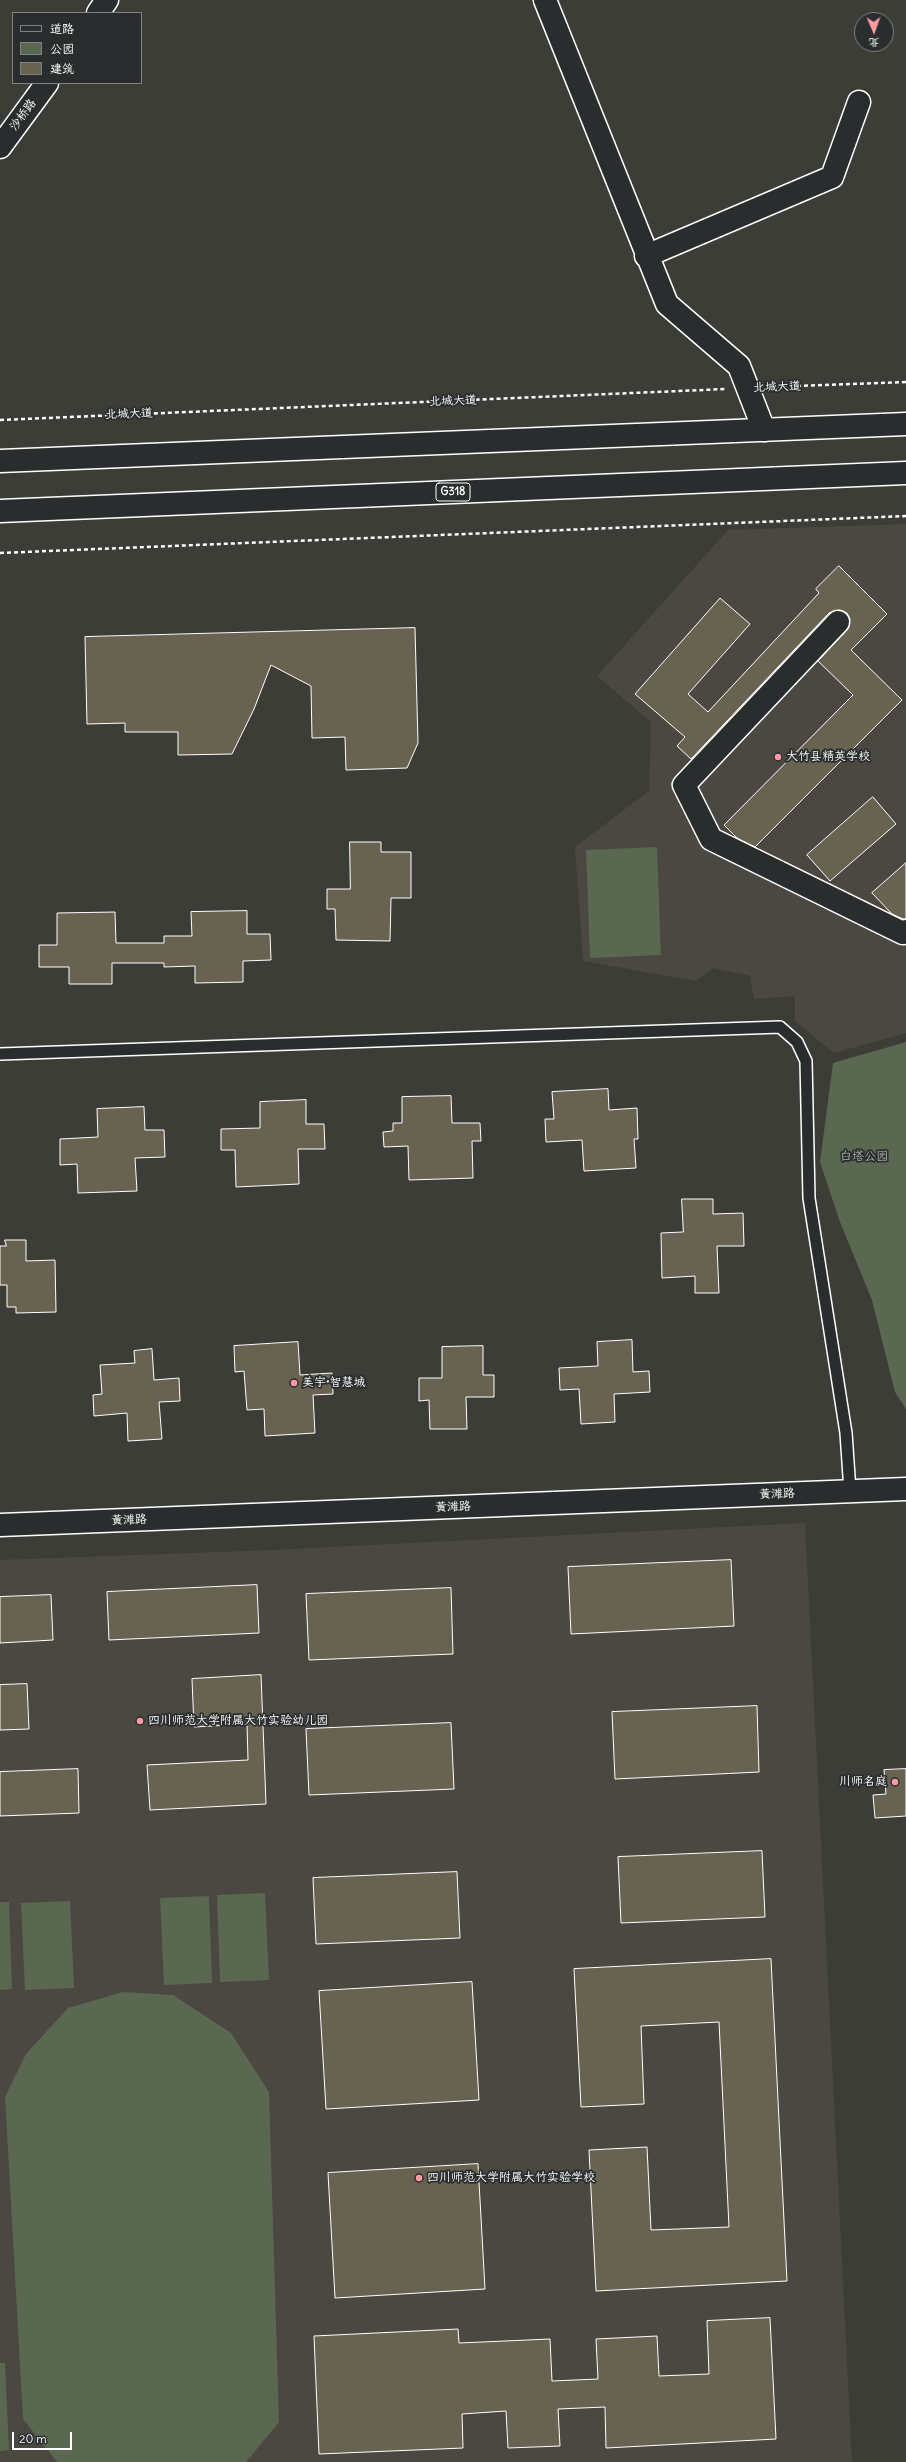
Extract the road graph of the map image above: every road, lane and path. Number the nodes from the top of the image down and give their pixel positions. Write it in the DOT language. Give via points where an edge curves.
graph roads {
  1 [pos="107,0"];
  2 [pos="545,0"];
  3 [pos="99,12"];
  4 [pos="46,84"];
  5 [pos="860,102"];
  6 [pos="0,147"];
  7 [pos="646,256"];
  8 [pos="906,382"];
  9 [pos="749,388"];
  10 [pos="0,420"];
  11 [pos="906,424"];
  12 [pos="764,430"];
  13 [pos="0,461"];
  14 [pos="906,473"];
  15 [pos="0,511"];
  16 [pos="906,516"];
  17 [pos="0,553"];
  18 [pos="838,622"];
  19 [pos="906,931"];
  20 [pos="0,1054"];
  21 [pos="906,1489"];
  22 [pos="850,1491"];
  23 [pos="0,1525"];
  1 -- 3 [label="main road"];
  2 -- 7 [label="main road"];
  4 -- 6 [label="main road, 沙桥路"];
  5 -- 7 [label="main road" via="832,177"];
  7 -- 9 [label="main road" via="667,304 739,366"];
  8 -- 9 [label="path, 北城大道"];
  9 -- 10 [label="path, 北城大道"];
  9 -- 12 [label="main road"];
  11 -- 12 [label="main road"];
  12 -- 13 [label="main road"];
  14 -- 15 [label="main road, G318"];
  16 -- 17 [label="path"];
  18 -- 19 [label="main road" via="684,785 711,839 903,932"];
  20 -- 22 [label="lane" via="780,1027 797,1042 806,1061 809,1198 846,1433"];
  21 -- 22 [label="main road, 黄滩路"];
  22 -- 23 [label="main road, 黄滩路"];
}
